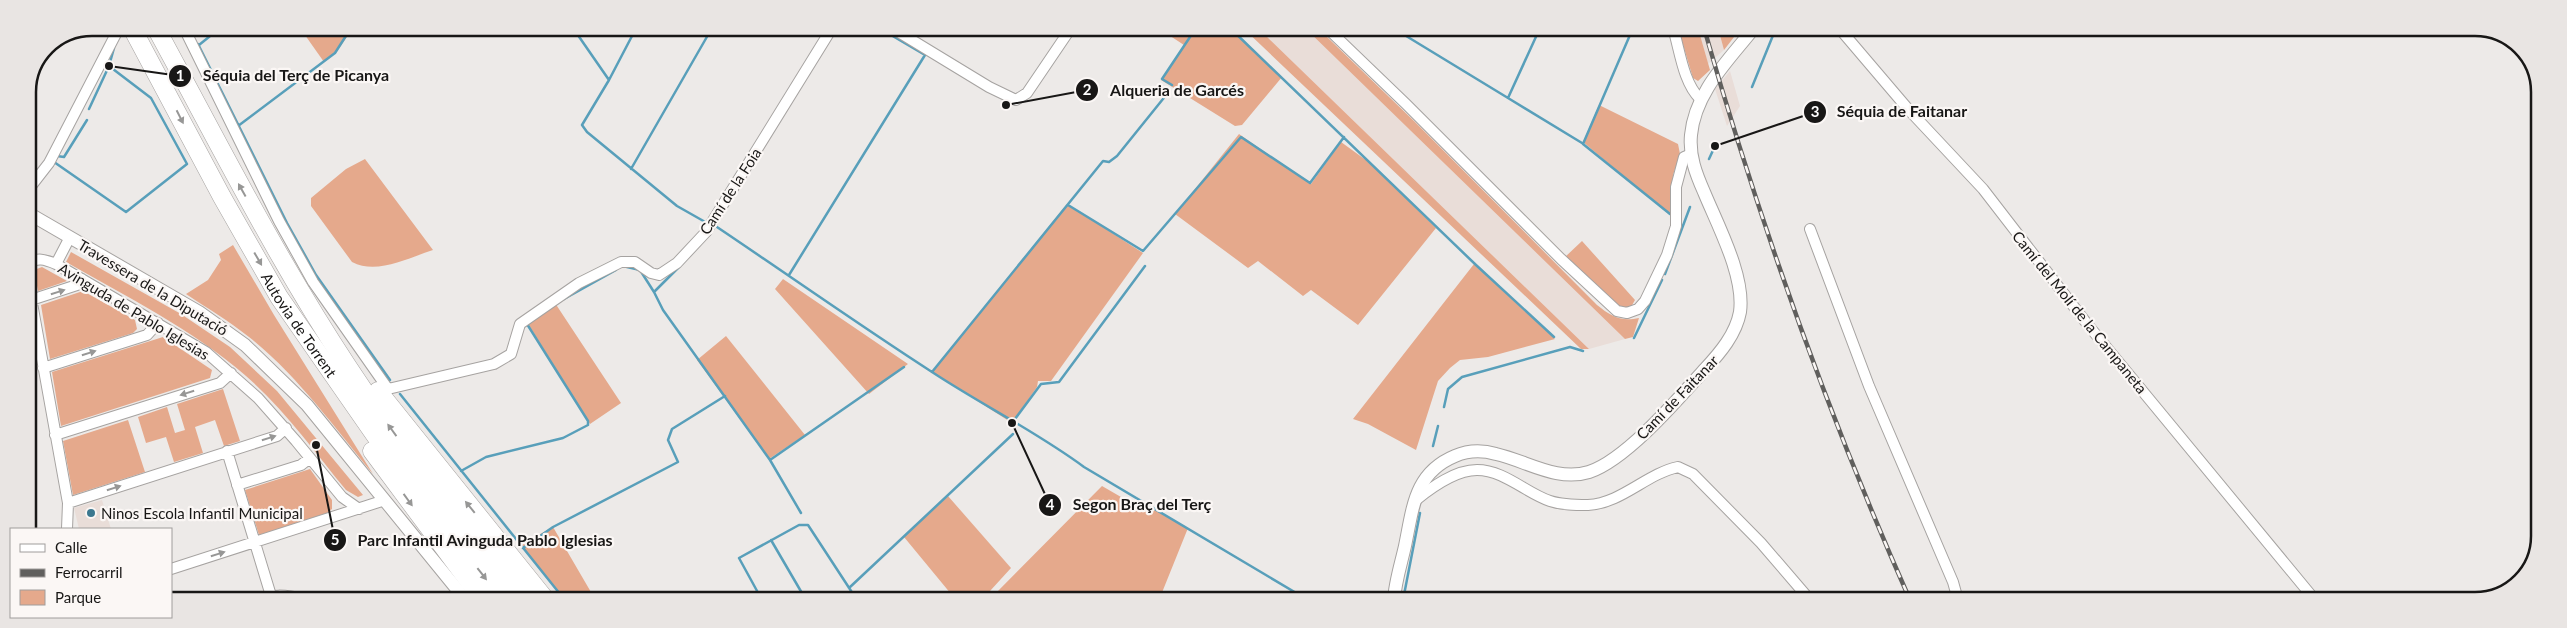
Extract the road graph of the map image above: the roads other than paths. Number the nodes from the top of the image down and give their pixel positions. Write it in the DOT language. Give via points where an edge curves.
graph roads {
  1 [pos="115,36"];
  2 [pos="136,36"];
  3 [pos="160,36"];
  4 [pos="188,36"];
  5 [pos="827,36"];
  6 [pos="905,36"];
  7 [pos="1066,36"];
  8 [pos="1335,36"];
  9 [pos="1675,36"];
  10 [pos="1748,36"];
  11 [pos="1846,36"];
  12 [pos="1700,99"];
  13 [pos="1692,154"];
  14 [pos="36,180"];
  15 [pos="36,218"];
  16 [pos="1810,229"];
  17 [pos="70,237"];
  18 [pos="36,260"];
  19 [pos="56,264"];
  20 [pos="82,279"];
  21 [pos="301,293"];
  22 [pos="279,297"];
  23 [pos="36,298"];
  24 [pos="158,323"];
  25 [pos="36,328"];
  26 [pos="43,368"];
  27 [pos="231,373"];
  28 [pos="286,428"];
  29 [pos="55,435"];
  30 [pos="227,451"];
  31 [pos="310,458"];
  32 [pos="237,485"];
  33 [pos="342,497"];
  34 [pos="385,500"];
  35 [pos="1415,500"];
  36 [pos="68,503"];
  37 [pos="359,509"];
  38 [pos="335,517"];
  39 [pos="67,528"];
  40 [pos="255,543"];
  41 [pos="172,569"];
  42 [pos="270,592"];
  43 [pos="459,592"];
  44 [pos="477,592"];
  45 [pos="497,592"];
  46 [pos="517,592"];
  47 [pos="539,592"];
  48 [pos="1396,592"];
  49 [pos="1803,592"];
  50 [pos="1956,592"];
  51 [pos="2309,592"];
  1 -- 14 [label="street" via="49,163"];
  2 -- 22 [label="highway, Autovia de Torrent, one-way"];
  21 -- 3 [label="highway, Autovia de Torrent, one-way"];
  4 -- 5 [label="street, Camí de la Foia" via="279,221 313,282 388,389 494,364 511,354 520,324 580,283 621,262 635,262 659,275 677,263 706,232"];
  6 -- 7 [label="street" via="988,87 1016,100 1027,93"];
  8 -- 13 [label="street" via="1617,311 1627,313 1638,309 1661,269 1676,226 1678,176 1684,157"];
  9 -- 12 [label="street" via="1688,80"];
  10 -- 12 [label="street, Camí de Faitanar"];
  11 -- 51 [label="street, Camí del Molí de la Campaneta" via="1983,189 2088,325"];
  12 -- 13 [label="street, Camí de Faitanar" via="1691,135"];
  13 -- 35 [label="street, Camí de Faitanar" via="1739,286 1740,313 1727,344 1633,443 1606,464 1572,476 1490,452 1470,452 1460,454 1429,472"];
  15 -- 17 [label="street, Travessera de la Diputació"];
  16 -- 50 [label="street" via="1869,386"];
  17 -- 19 [label="street"];
  17 -- 34 [label="street, Travessera de la Diputació" via="199,312 245,344 307,405"];
  18 -- 19 [label="street, Avinguda de Pablo Iglesias"];
  19 -- 20 [label="street, Avinguda de Pablo Iglesias"];
  23 -- 20 [label="street, one-way" via="77,285"];
  20 -- 24 [label="street, Avinguda de Pablo Iglesias"];
  46 -- 21 [label="highway, Autovia de Torrent, one-way" via="390,427"];
  47 -- 21 [label="highway, one-way"];
  22 -- 44 [label="highway, one-way" via="287,317 368,445"];
  22 -- 45 [label="highway, Autovia de Torrent, one-way" via="377,438"];
  26 -- 24 [label="street, one-way" via="148,335"];
  24 -- 27 [label="street, Avinguda de Pablo Iglesias" via="206,352"];
  25 -- 26 [label="street"];
  26 -- 29 [label="street"];
  27 -- 28 [label="street, Avinguda de Pablo Iglesias"];
  27 -- 29 [label="street, one-way" via="220,383"];
  30 -- 28 [label="street, one-way" via="277,436"];
  28 -- 31 [label="street, Avinguda de Pablo Iglesias"];
  29 -- 36 [label="street"];
  30 -- 32 [label="street"];
  36 -- 30 [label="street, one-way"];
  31 -- 32 [label="street" via="301,465"];
  31 -- 33 [label="street, Avinguda de Pablo Iglesias"];
  32 -- 40 [label="street"];
  33 -- 37 [label="street, Avinguda de Pablo Iglesias"];
  33 -- 38 [label="street" via="342,506"];
  34 -- 37 [label="street"];
  34 -- 43 [label="street, Travessera de la Diputació"];
  35 -- 48 [label="street, Camí de Faitanar"];
  35 -- 49 [label="street" via="1458,474 1477,470 1491,472 1551,502 1590,505 1618,497 1654,476 1678,467 1693,474"];
  36 -- 39 [label="street"];
  37 -- 38 [label="street"];
  38 -- 40 [label="street"];
  41 -- 40 [label="street, one-way"];
  40 -- 42 [label="street"];
}
